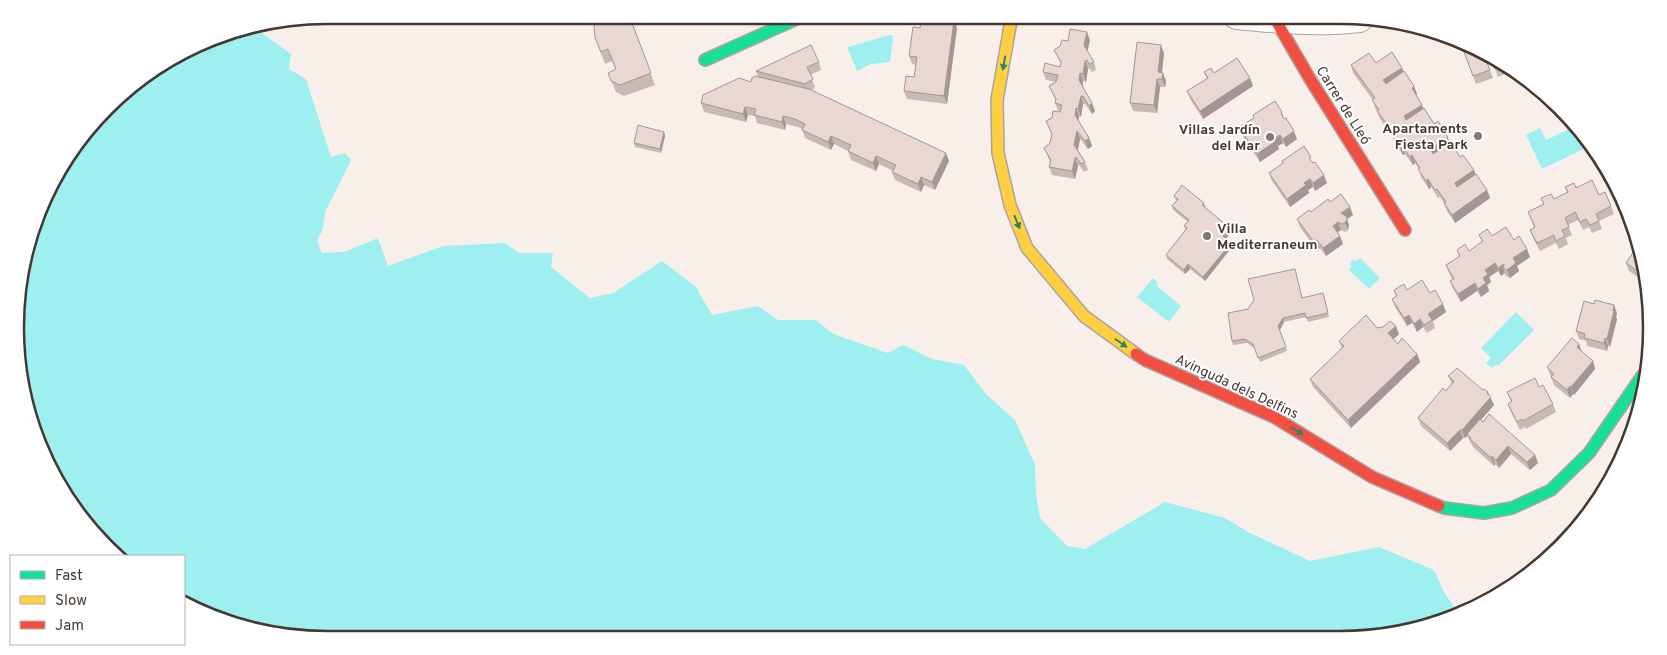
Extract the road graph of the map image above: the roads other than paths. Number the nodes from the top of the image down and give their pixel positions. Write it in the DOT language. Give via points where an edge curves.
graph roads {
  1 [pos="785,24"];
  2 [pos="1010,24"];
  3 [pos="1279,24"];
  4 [pos="705,60"];
  5 [pos="1405,230"];
  6 [pos="1638,382"];
  1 -- 4 [label="street"];
  2 -- 6 [label="street, Avinguda dels Delfins, one-way" via="997,100 998,153 1010,204 1027,248 1084,316 1145,360 1274,417 1372,477 1444,508 1484,513 1512,508 1550,490 1589,452"];
  3 -- 5 [label="street, Carrer de Lleó"];
}
